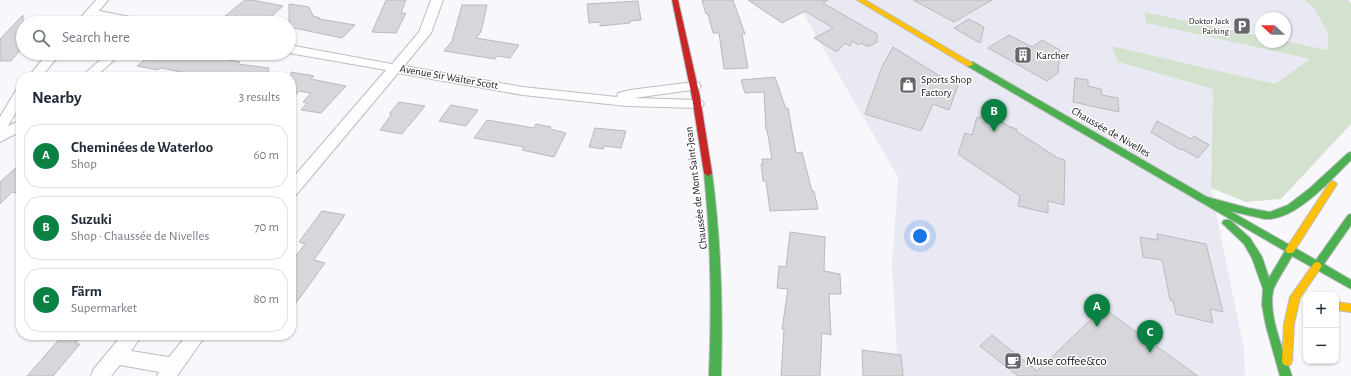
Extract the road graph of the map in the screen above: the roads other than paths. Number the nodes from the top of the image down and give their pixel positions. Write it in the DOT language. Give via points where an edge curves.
graph roads {
  1 [pos="102,0"];
  2 [pos="437,0"];
  3 [pos="676,0"];
  4 [pos="860,0"];
  5 [pos="91,13"];
  6 [pos="88,16"];
  7 [pos="106,16"];
  8 [pos="296,50"];
  9 [pos="49,60"];
  10 [pos="108,60"];
  11 [pos="397,67"];
  12 [pos="38,72"];
  13 [pos="93,72"];
  14 [pos="694,86"];
  15 [pos="611,100"];
  16 [pos="16,101"];
  17 [pos="697,104"];
  18 [pos="0,128"];
  19 [pos="16,128"];
  20 [pos="0,137"];
  21 [pos="1351,155"];
  22 [pos="296,185"];
  23 [pos="1201,199"];
  24 [pos="1351,218"];
  25 [pos="1290,250"];
  26 [pos="1317,266"];
  27 [pos="1351,285"];
  28 [pos="1268,289"];
  29 [pos="1339,306"];
  30 [pos="1351,308"];
  31 [pos="1300,318"];
  32 [pos="1289,324"];
  33 [pos="129,340"];
  34 [pos="194,340"];
  35 [pos="116,356"];
  36 [pos="169,371"];
  37 [pos="100,376"];
  38 [pos="715,376"];
  39 [pos="1286,376"];
  1 -- 5 [label="street"];
  2 -- 11 [label="street" via="425,33"];
  3 -- 14 [label="main road, Chaussée de Mont Saint-Jean"];
  4 -- 23 [label="main road, Chaussée de Nivelles"];
  5 -- 6 [label="street"];
  5 -- 7 [label="street"];
  8 -- 11 [label="street, Avenue Sir Walter Scott"];
  9 -- 12 [label="street"];
  10 -- 13 [label="street"];
  11 -- 15 [label="street, Avenue Sir Walter Scott" via="523,90"];
  11 -- 22 [label="street"];
  14 -- 15 [label="street, Avenue Sir Walter Scott" via="630,94"];
  14 -- 17 [label="main road, Chaussée de Mont Saint-Jean"];
  15 -- 17 [label="street, Avenue Sir Walter Scott"];
  16 -- 18 [label="street"];
  17 -- 38 [label="main road, Chaussée de Mont Saint-Jean" via="713,217 716,279"];
  19 -- 20 [label="street"];
  21 -- 23 [label="main road" via="1304,199 1268,216"];
  21 -- 25 [label="main road"];
  23 -- 25 [label="main road, Chaussée de Nivelles"];
  23 -- 28 [label="main road" via="1247,241 1257,257"];
  24 -- 26 [label="main road"];
  25 -- 26 [label="main road, Chaussée de Nivelles"];
  25 -- 28 [label="main road"];
  26 -- 27 [label="main road, Chaussée de Nivelles"];
  26 -- 32 [label="main road" via="1295,298"];
  28 -- 39 [label="main road" via="1267,305 1271,326"];
  29 -- 30 [label="main road"];
  31 -- 32 [label="main road"];
  32 -- 39 [label="main road"];
  33 -- 35 [label="street"];
  34 -- 36 [label="street"];
  35 -- 36 [label="street"];
  35 -- 37 [label="street"];
}
